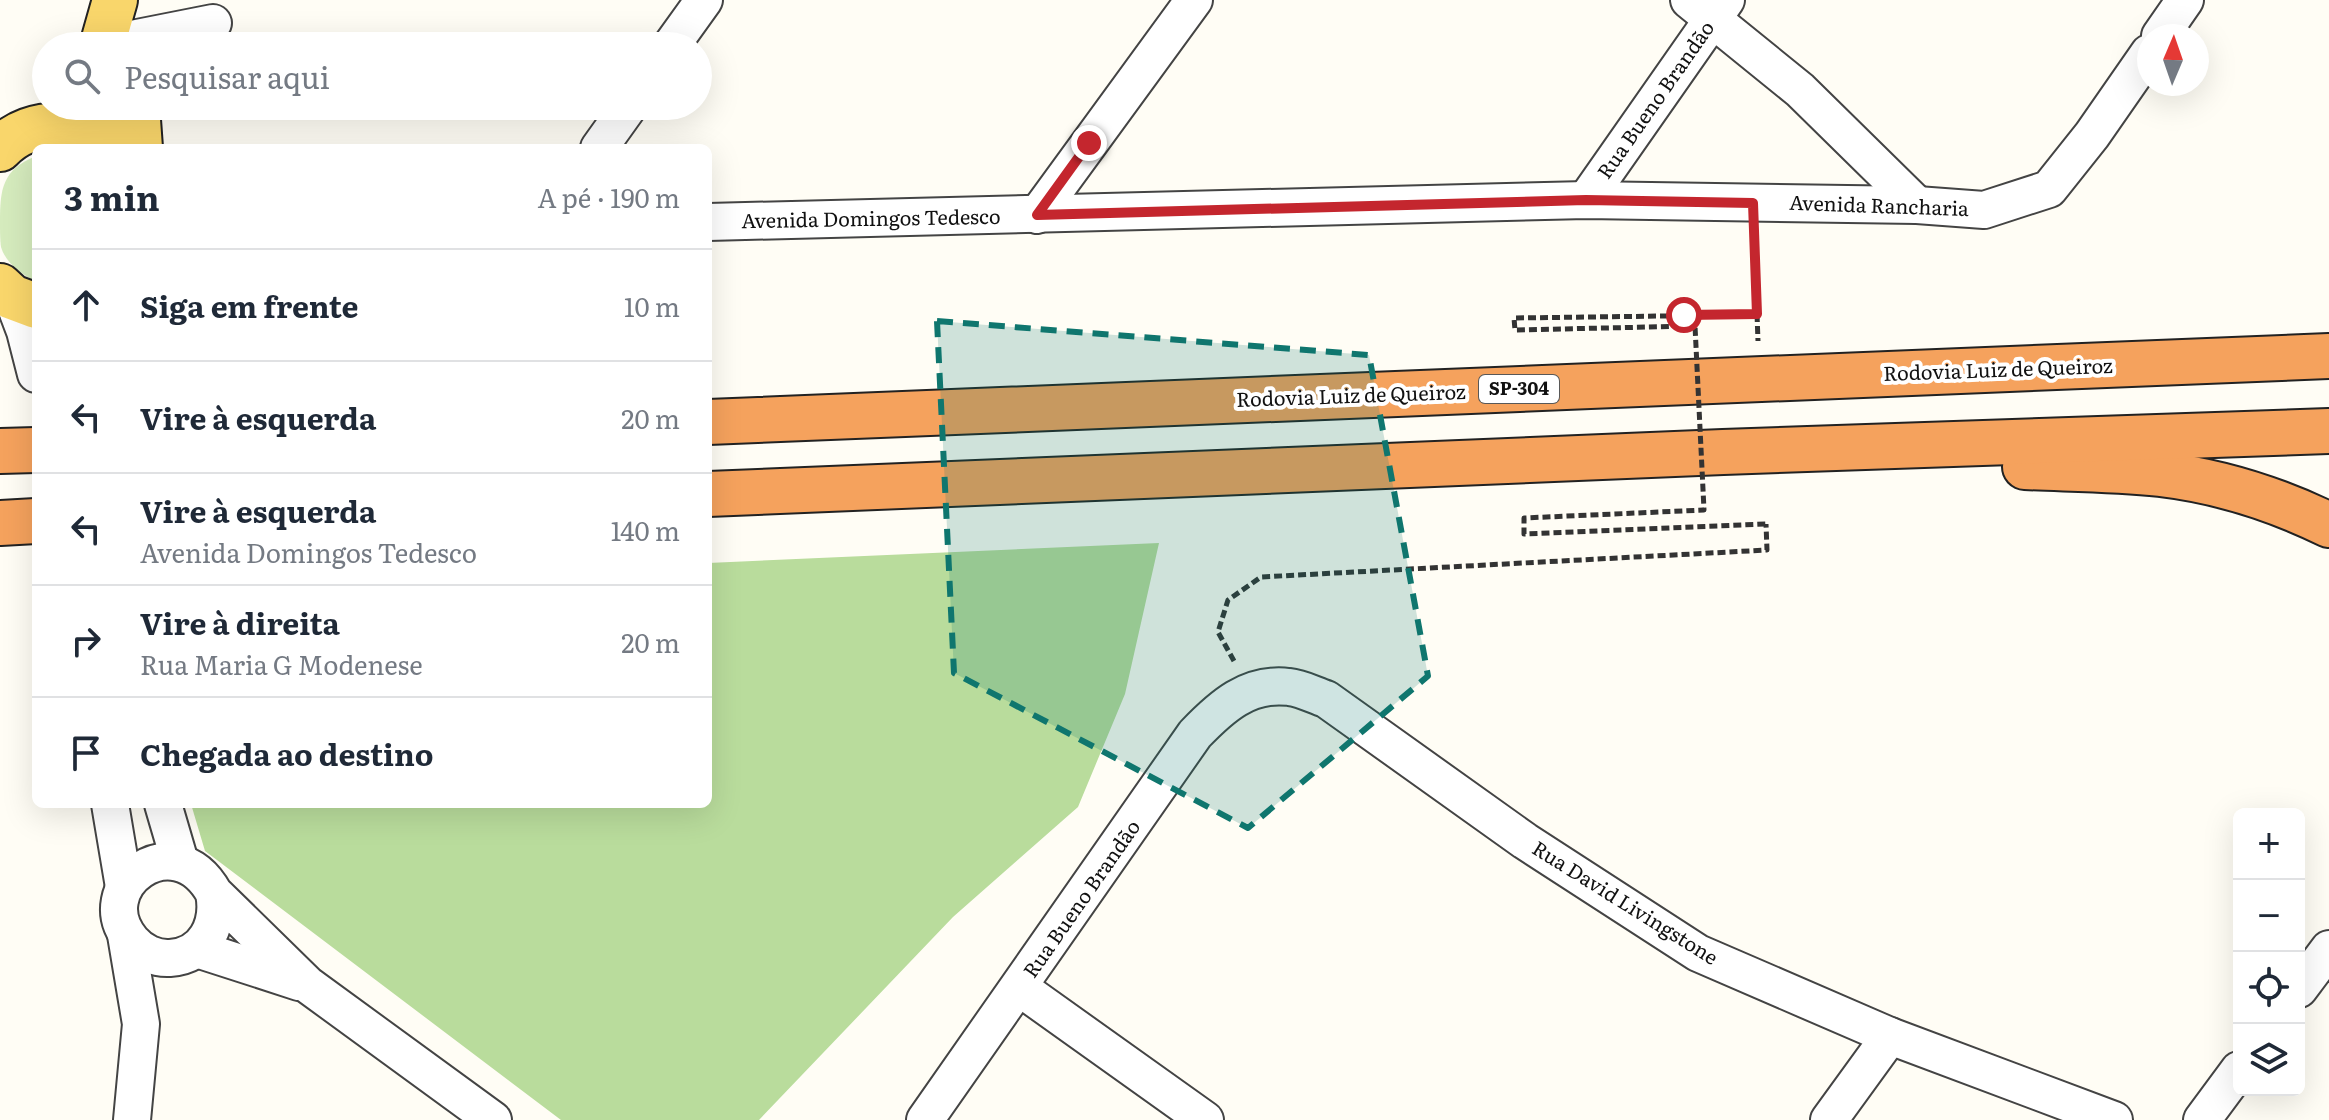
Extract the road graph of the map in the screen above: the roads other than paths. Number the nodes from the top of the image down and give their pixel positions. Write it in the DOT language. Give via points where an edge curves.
graph roads {
  1 [pos="704,0"];
  2 [pos="1194,0"];
  3 [pos="2185,0"];
  4 [pos="1709,6"];
  5 [pos="213,23"];
  6 [pos="2168,24"];
  7 [pos="116,29"];
  8 [pos="681,32"];
  9 [pos="2137,70"];
  10 [pos="56,120"];
  11 [pos="77,120"];
  12 [pos="619,120"];
  13 [pos="137,125"];
  14 [pos="602,144"];
  15 [pos="0,149"];
  16 [pos="1586,200"];
  17 [pos="1753,203"];
  18 [pos="1917,205"];
  19 [pos="1037,215"];
  20 [pos="712,222"];
  21 [pos="16,296"];
  22 [pos="2329,356"];
  23 [pos="32,358"];
  24 [pos="712,422"];
  25 [pos="2329,431"];
  26 [pos="32,450"];
  27 [pos="0,451"];
  28 [pos="1723,452"];
  29 [pos="712,494"];
  30 [pos="32,521"];
  31 [pos="0,523"];
  32 [pos="2329,525"];
  33 [pos="1250,690"];
  34 [pos="111,808"];
  35 [pos="164,808"];
  36 [pos="180,862"];
  37 [pos="124,887"];
  38 [pos="214,893"];
  39 [pos="126,935"];
  40 [pos="2329,949"];
  41 [pos="190,952"];
  42 [pos="2305,981"];
  43 [pos="308,985"];
  44 [pos="1020,988"];
  45 [pos="141,1024"];
  46 [pos="1890,1036"];
  47 [pos="2233,1078"];
  48 [pos="132,1120"];
  49 [pos="493,1120"];
  50 [pos="925,1120"];
  51 [pos="1205,1120"];
  52 [pos="1829,1120"];
  53 [pos="2114,1120"];
  54 [pos="2202,1120"];
  1 -- 8 [label="street"];
  2 -- 19 [label="street"];
  3 -- 6 [label="street"];
  4 -- 16 [label="street, Rua Bueno Brandão"];
  4 -- 18 [label="street"];
  5 -- 7 [label="street"];
  9 -- 18 [label="street, Avenida Rancharia" via="2049,189 1984,210"];
  10 -- 15 [label="main road"];
  11 -- 13 [label="main road" via="93,130"];
  12 -- 14 [label="street"];
  16 -- 17 [label="street, Avenida Domingos Tedesco"];
  16 -- 19 [label="street, Avenida Domingos Tedesco"];
  17 -- 18 [label="street, Avenida Rancharia"];
  19 -- 20 [label="street, Avenida Domingos Tedesco"];
  21 -- 23 [label="street"];
  22 -- 24 [label="highway, Rodovia Luiz de Queiroz / SP-304"];
  25 -- 28 [label="highway"];
  26 -- 27 [label="highway"];
  28 -- 29 [label="highway"];
  28 -- 32 [label="highway" via="2159,474 2225,485"];
  30 -- 31 [label="highway"];
  33 -- 44 [label="street, Rua Bueno Brandão" via="1223,705 1195,734"];
  33 -- 46 [label="street, Rua David Livingstone" via="1289,686 1326,699 1525,841 1698,953"];
  34 -- 37 [label="street"];
  35 -- 36 [label="street"];
  36 -- 37 [label="street" via="148,865"];
  36 -- 38 [label="street" via="194,868"];
  37 -- 39 [label="street" via="120,911"];
  38 -- 41 [label="street" via="215,924"];
  38 -- 43 [label="street"];
  39 -- 41 [label="street" via="151,955 167,958"];
  39 -- 45 [label="street"];
  40 -- 42 [label="street"];
  41 -- 43 [label="street"];
  41 -- 45 [label="street"];
  43 -- 49 [label="street"];
  44 -- 50 [label="street, Rua Bueno Brandão"];
  44 -- 51 [label="street"];
  45 -- 48 [label="street"];
  46 -- 52 [label="street"];
  46 -- 53 [label="street, Rua David Livingstone"];
  47 -- 54 [label="street"];
}
